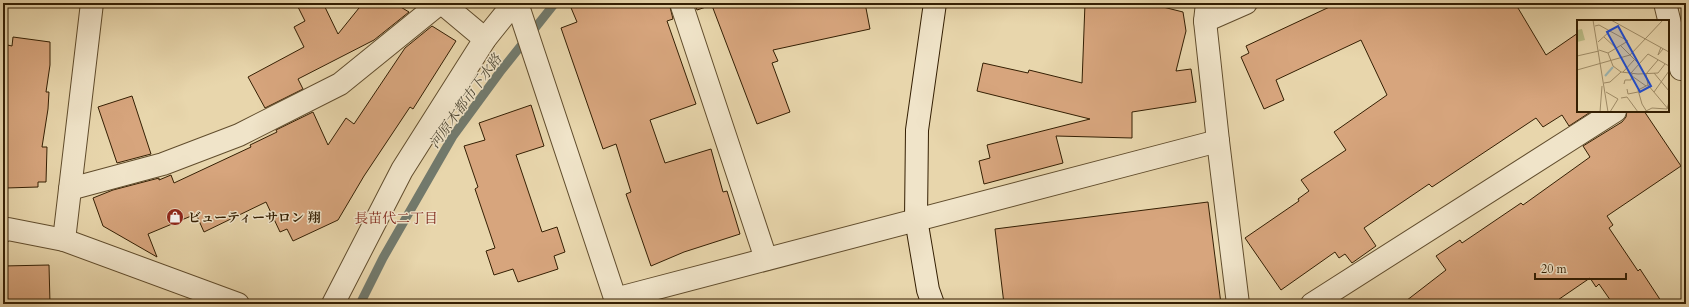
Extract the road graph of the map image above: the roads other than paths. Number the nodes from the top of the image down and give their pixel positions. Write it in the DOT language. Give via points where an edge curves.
graph roads {
  1 [pos="92,3"];
  2 [pos="441,3"];
  3 [pos="514,3"];
  4 [pos="517,3"];
  5 [pos="681,3"];
  6 [pos="935,3"];
  7 [pos="1246,3"];
  8 [pos="1664,3"];
  9 [pos="1206,12"];
  10 [pos="1668,20"];
  11 [pos="1669,27"];
  12 [pos="485,39"];
  13 [pos="1678,71"];
  14 [pos="1613,112"];
  15 [pos="1218,141"];
  16 [pos="70,189"];
  17 [pos="916,219"];
  18 [pos="3,231"];
  19 [pos="64,240"];
  20 [pos="766,259"];
  21 [pos="616,301"];
  22 [pos="238,304"];
  23 [pos="333,304"];
  24 [pos="933,304"];
  25 [pos="1238,304"];
  26 [pos="1312,304"];
  1 -- 16 [label="street"];
  2 -- 12 [label="street"];
  2 -- 16 [label="street" via="340,84 239,135 163,164"];
  3 -- 12 [label="street"];
  4 -- 21 [label="street"];
  5 -- 20 [label="street"];
  6 -- 17 [label="street" via="917,130"];
  7 -- 9 [label="street"];
  8 -- 10 [label="street"];
  9 -- 15 [label="street"];
  11 -- 13 [label="street"];
  12 -- 23 [label="street" via="402,170"];
  14 -- 26 [label="street"];
  15 -- 17 [label="street"];
  15 -- 25 [label="street"];
  16 -- 19 [label="street"];
  17 -- 20 [label="street"];
  17 -- 24 [label="street" via="928,290"];
  18 -- 19 [label="street" via="8,229"];
  19 -- 22 [label="street"];
  20 -- 21 [label="street"];
}
